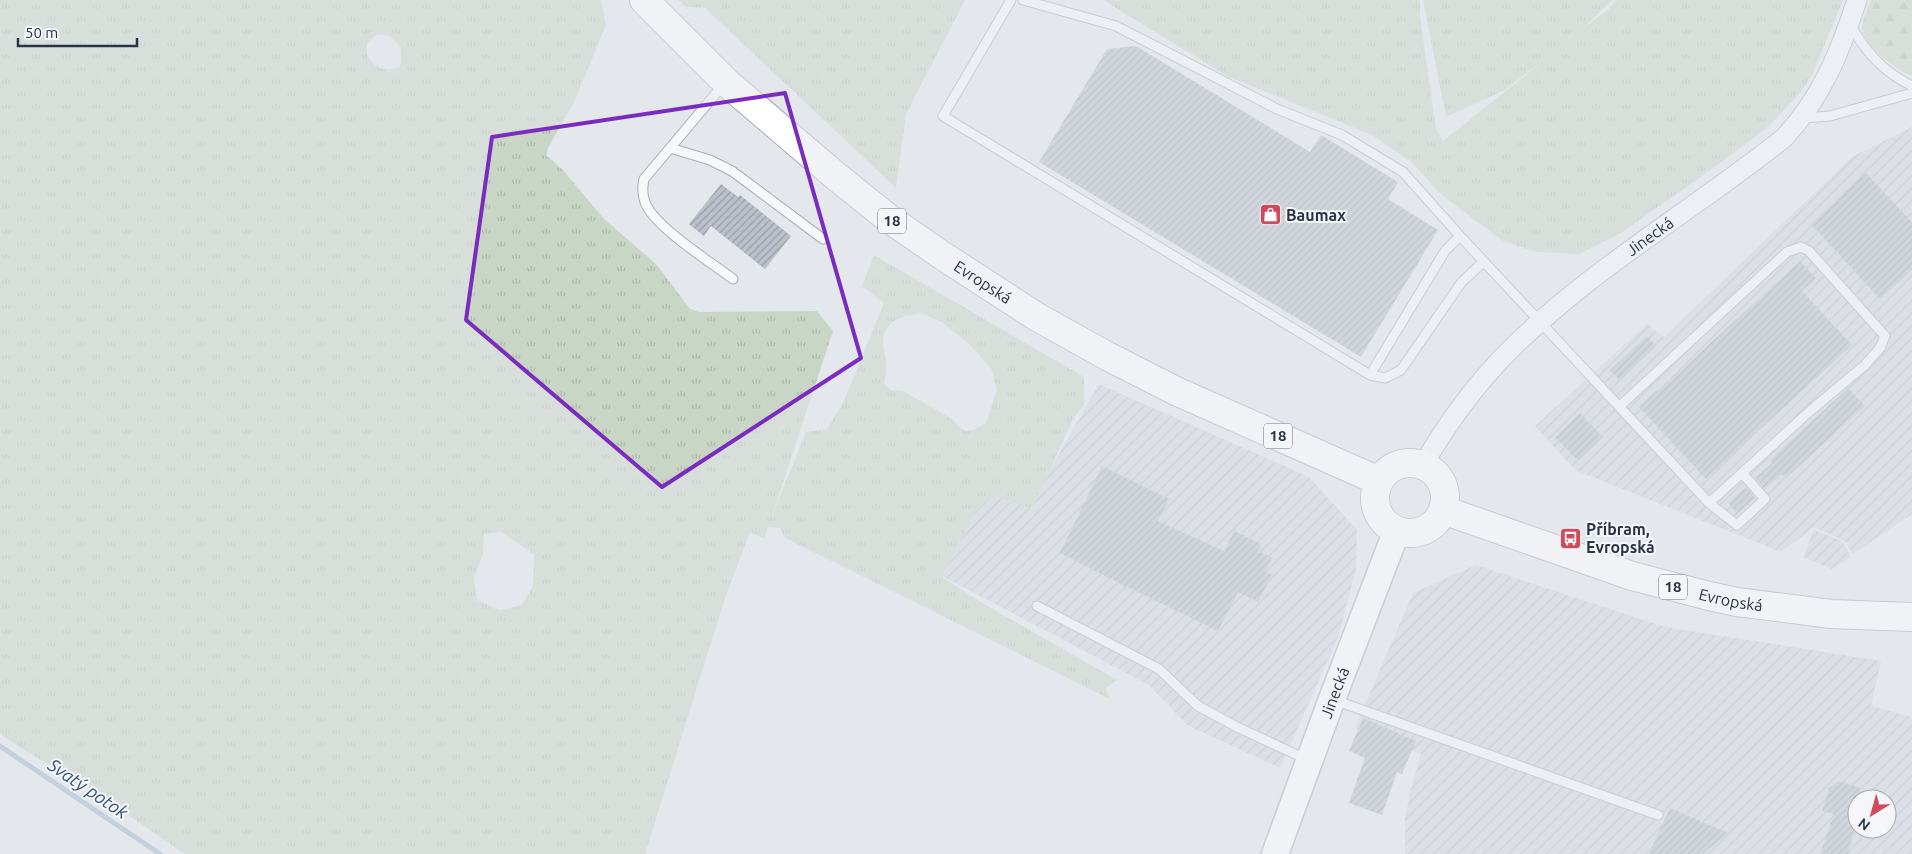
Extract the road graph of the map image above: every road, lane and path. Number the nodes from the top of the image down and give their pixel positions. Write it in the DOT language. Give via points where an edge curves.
graph roads {
  1 [pos="644,0"];
  2 [pos="1011,0"];
  3 [pos="1023,0"];
  4 [pos="1858,0"];
  5 [pos="1850,24"];
  6 [pos="726,82"];
  7 [pos="1912,86"];
  8 [pos="1912,93"];
  9 [pos="1802,118"];
  10 [pos="670,148"];
  11 [pos="1460,236"];
  12 [pos="823,239"];
  13 [pos="1483,262"];
  14 [pos="733,279"];
  15 [pos="1540,322"];
  16 [pos="1370,375"];
  17 [pos="1620,406"];
  18 [pos="1423,465"];
  19 [pos="1742,473"];
  20 [pos="1379,481"];
  21 [pos="1709,502"];
  22 [pos="1444,510"];
  23 [pos="1397,530"];
  24 [pos="1037,606"];
  25 [pos="1912,618"];
  26 [pos="1332,699"];
  27 [pos="1309,760"];
  28 [pos="1658,815"];
  29 [pos="1275,854"];
  1 -- 6 [label="main road, Evropská / 18"];
  2 -- 16 [label="lane" via="943,116"];
  3 -- 11 [label="lane" via="1116,26 1277,109 1342,135 1403,172"];
  4 -- 5 [label="street, Jinecká"];
  5 -- 7 [label="lane" via="1862,46 1879,65"];
  5 -- 9 [label="street, Jinecká" via="1826,81"];
  6 -- 10 [label="lane"];
  6 -- 20 [label="main road, Evropská / 18" via="888,218 1037,317 1178,392"];
  8 -- 9 [label="lane" via="1830,116"];
  9 -- 15 [label="street, Jinecká" via="1761,157 1585,285"];
  10 -- 12 [label="lane" via="710,160 732,171"];
  10 -- 14 [label="lane" via="644,180 645,205 666,230"];
  11 -- 13 [label="lane"];
  11 -- 16 [label="lane" via="1446,251"];
  13 -- 15 [label="lane"];
  13 -- 16 [label="lane" via="1461,283 1402,370 1385,378"];
  15 -- 17 [label="lane"];
  15 -- 18 [label="street, Jinecká" via="1479,384"];
  17 -- 19 [label="lane" via="1787,252 1801,247 1885,336 1884,341 1864,365"];
  17 -- 21 [label="lane"];
  18 -- 20 [label="main road" via="1398,465"];
  18 -- 22 [label="main road" via="1440,480 1445,495"];
  19 -- 21 [label="lane"];
  19 -- 21 [label="lane" via="1765,499 1737,525"];
  20 -- 23 [label="main road" via="1376,506 1383,521"];
  22 -- 23 [label="main road" via="1428,528 1413,533"];
  22 -- 25 [label="main road, Evropská / 18" via="1622,573 1709,596 1832,614"];
  23 -- 26 [label="main road, Jinecká"];
  24 -- 27 [label="lane" via="1160,669 1198,706"];
  26 -- 27 [label="main road, Jinecká"];
  26 -- 28 [label="lane"];
  27 -- 29 [label="main road, Jinecká"];
}
